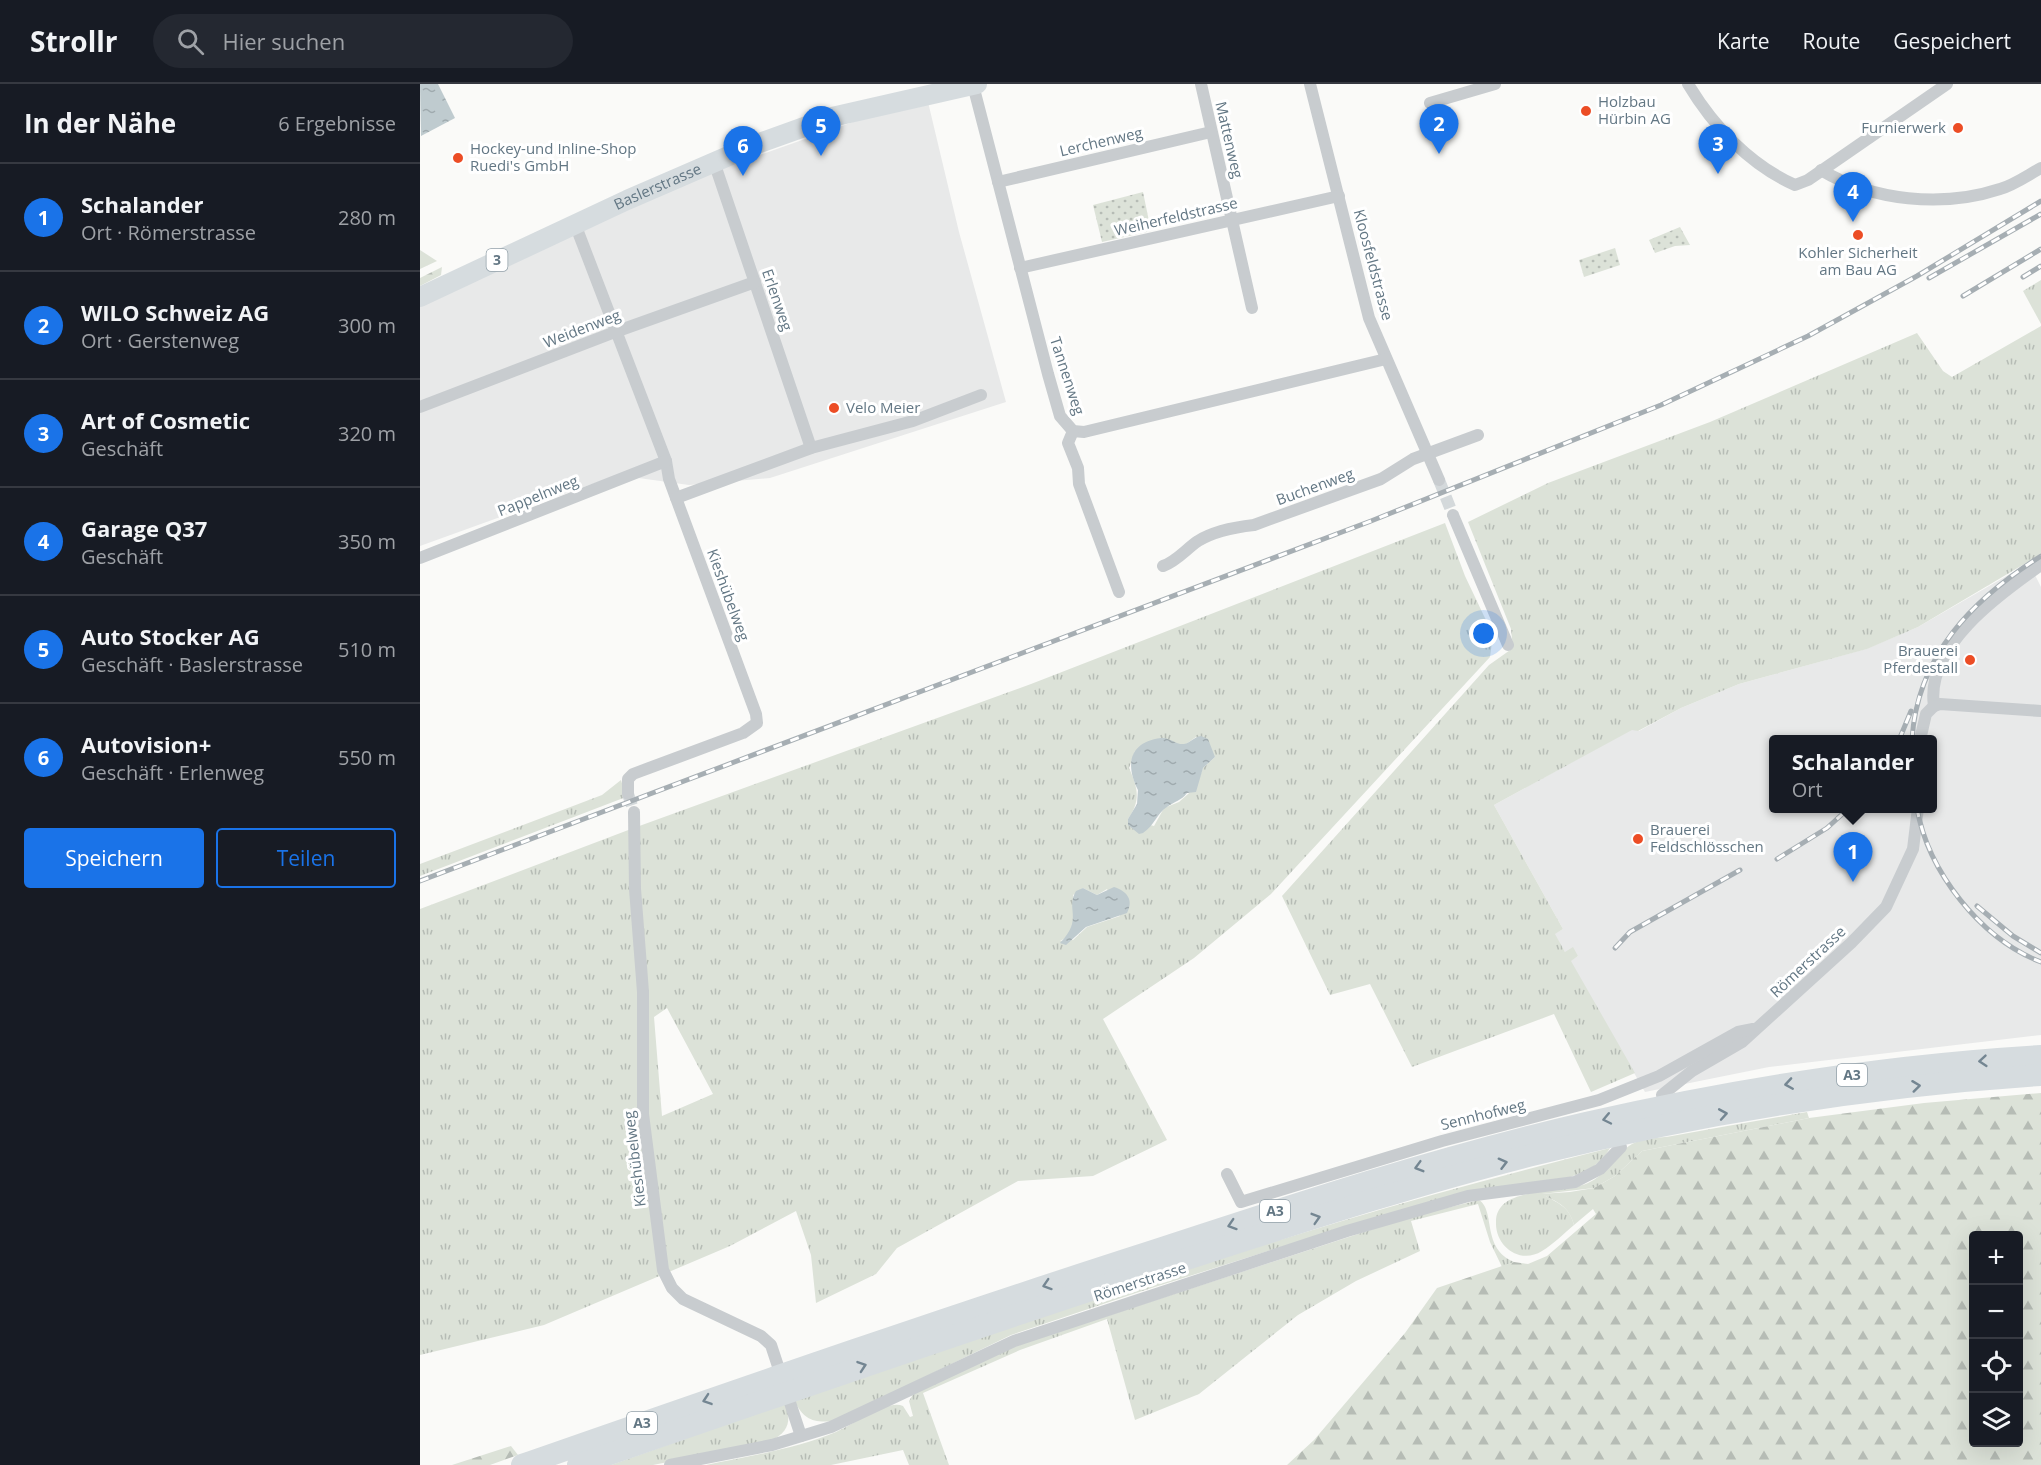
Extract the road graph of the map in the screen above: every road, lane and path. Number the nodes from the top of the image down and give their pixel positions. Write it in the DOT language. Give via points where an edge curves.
graph roads {
  1 [pos="975,84"];
  2 [pos="1201,84"];
  3 [pos="1310,84"];
  4 [pos="1495,84"];
  5 [pos="1688,84"];
  6 [pos="1947,84"];
  7 [pos="1430,103"];
  8 [pos="1211,132"];
  9 [pos="714,162"];
  10 [pos="2041,168"];
  11 [pos="1821,170"];
  12 [pos="998,182"];
  13 [pos="1339,196"];
  14 [pos="1232,219"];
  15 [pos="575,224"];
  16 [pos="1020,268"];
  17 [pos="755,282"];
  18 [pos="420,297"];
  19 [pos="1252,308"];
  20 [pos="615,332"];
  21 [pos="1386,359"];
  22 [pos="981,396"];
  23 [pos="420,407"];
  24 [pos="1073,431"];
  25 [pos="1478,435"];
  26 [pos="811,448"];
  27 [pos="1428,453"];
  28 [pos="666,461"];
  29 [pos="1439,480"];
  30 [pos="676,498"];
  31 [pos="1453,515"];
  32 [pos="420,558"];
  33 [pos="2041,565"];
  34 [pos="1163,566"];
  35 [pos="1119,592"];
  36 [pos="1508,645"];
  37 [pos="1934,706"];
  38 [pos="2041,711"];
  39 [pos="1921,735"];
  40 [pos="628,794"];
  41 [pos="634,812"];
  42 [pos="1917,813"];
  43 [pos="1753,1029"];
  44 [pos="2041,1056"];
  45 [pos="2041,1075"];
  46 [pos="1662,1095"];
  47 [pos="1620,1147"];
  48 [pos="1227,1174"];
  49 [pos="804,1376"];
  50 [pos="766,1390"];
  51 [pos="801,1436"];
  52 [pos="522,1465"];
  53 [pos="578,1465"];
  54 [pos="670,1465"];
  1 -- 9 [label="main road, Baslerstrasse / 3" via="832,117"];
  1 -- 12 [label="street, Tannenweg"];
  2 -- 8 [label="street, Mattenweg"];
  3 -- 13 [label="street, Kloosfeldstrasse"];
  4 -- 7 [label="street"];
  5 -- 11 [label="street" via="1702,108 1730,139 1778,177 1795,185"];
  6 -- 11 [label="street"];
  8 -- 12 [label="street, Lerchenweg"];
  8 -- 14 [label="street, Mattenweg"];
  9 -- 15 [label="main road, Baslerstrasse / 3"];
  9 -- 17 [label="street, Erlenweg"];
  10 -- 11 [label="street" via="2001,189 1932,201 1880,193"];
  12 -- 16 [label="street, Tannenweg"];
  13 -- 14 [label="street, Weiherfeldstrasse"];
  13 -- 21 [label="street, Kloosfeldstrasse" via="1369,318"];
  14 -- 16 [label="street, Weiherfeldstrasse"];
  14 -- 19 [label="street, Mattenweg"];
  15 -- 18 [label="main road, Baslerstrasse / 3"];
  15 -- 20 [label="street, Kieshübelweg"];
  16 -- 24 [label="street, Tannenweg" via="1060,416"];
  17 -- 20 [label="street, Weidenweg"];
  17 -- 26 [label="street, Erlenweg"];
  20 -- 23 [label="street, Weidenweg"];
  20 -- 28 [label="street, Kieshübelweg"];
  21 -- 24 [label="street, Tannenweg" via="1084,432"];
  21 -- 27 [label="street, Kloosfeldstrasse"];
  22 -- 26 [label="street" via="913,421"];
  24 -- 35 [label="street" via="1068,443 1078,468 1079,484"];
  25 -- 27 [label="street, Buchenweg"];
  26 -- 30 [label="street"];
  27 -- 29 [label="street, Kloosfeldstrasse"];
  27 -- 34 [label="street, Buchenweg" via="1381,479 1199,541"];
  28 -- 30 [label="street, Kieshübelweg"];
  28 -- 32 [label="street, Pappelnweg"];
  30 -- 40 [label="street, Kieshübelweg" via="757,723 743,733 633,774 628,779"];
  31 -- 36 [label="street"];
  33 -- 37 [label="street" via="1991,601 1964,630 1938,669 1931,689"];
  37 -- 38 [label="street"];
  37 -- 39 [label="street" via="1926,714"];
  41 -- 51 [label="street, Kieshübelweg" via="643,992 644,1114 663,1270 683,1299 761,1336 771,1345"];
  42 -- 43 [label="street, Römerstrasse" via="1913,849 1886,907 1772,1017"];
  43 -- 46 [label="street, Römerstrasse" via="1742,1042 1692,1071"];
  43 -- 48 [label="street, Sennhofweg" via="1738,1032 1659,1076 1599,1100 1442,1141 1241,1202"];
  44 -- 49 [label="highway, A3, one-way" via="1794,1083 1540,1134 1275,1211"];
  49 -- 45 [label="highway, A3, one-way" via="1537,1154 1797,1101"];
  47 -- 51 [label="street, Römerstrasse" via="1600,1169 1575,1182 1468,1196 1424,1208 1149,1294 1014,1341 831,1427"];
  49 -- 50 [label="highway, A3"];
  50 -- 52 [label="highway, A3, one-way"];
  50 -- 53 [label="highway, A3"];
  51 -- 54 [label="street, Römerstrasse"];
}
